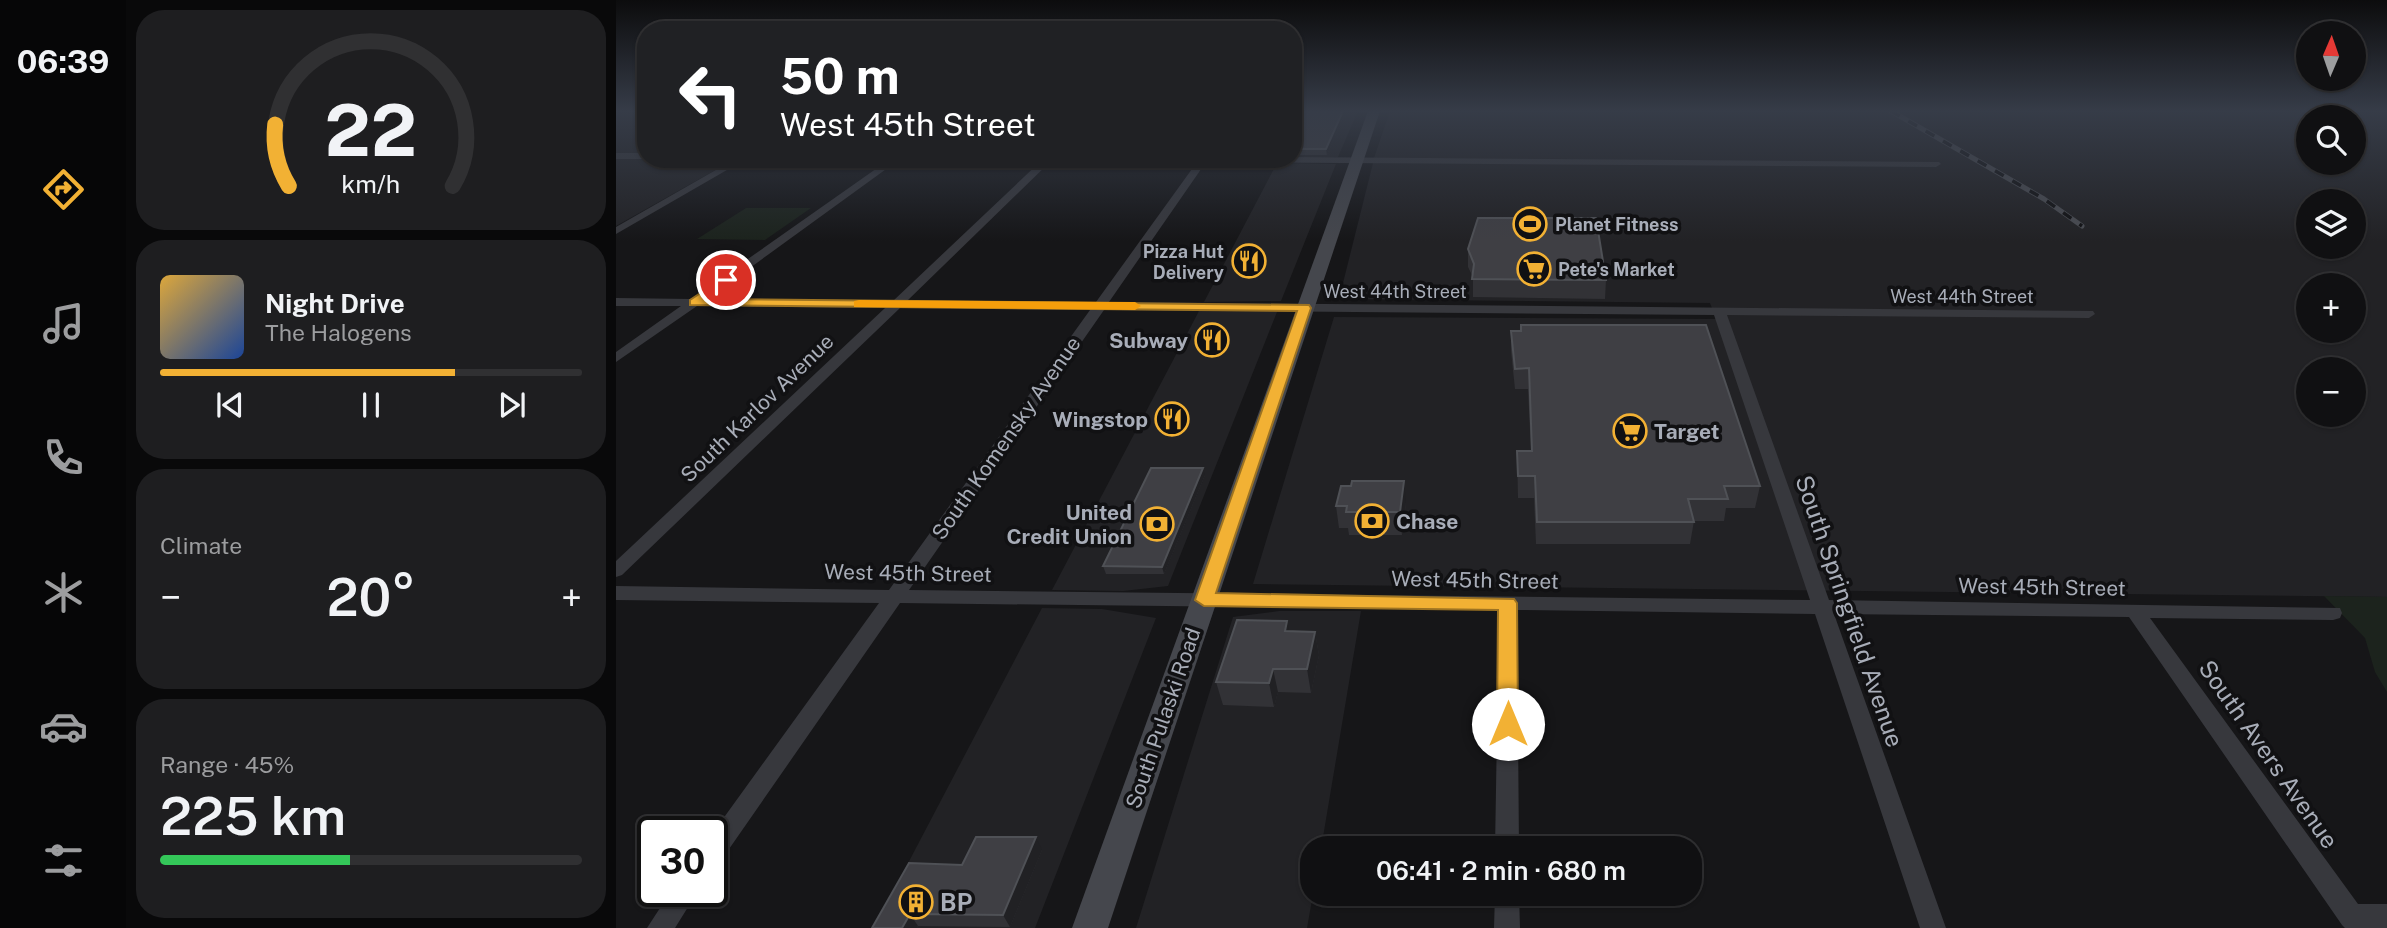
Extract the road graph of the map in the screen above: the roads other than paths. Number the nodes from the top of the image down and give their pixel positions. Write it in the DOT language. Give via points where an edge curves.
graph roads {
  1 [pos="1357,154"];
  2 [pos="616,156"];
  3 [pos="637,156"];
  4 [pos="1302,160"];
  5 [pos="1355,160"];
  6 [pos="1936,164"];
  7 [pos="726,168"];
  8 [pos="882,168"];
  9 [pos="1040,168"];
  10 [pos="1197,168"];
  11 [pos="616,231"];
  12 [pos="616,302"];
  13 [pos="694,303"];
  14 [pos="897,304"];
  15 [pos="1099,306"];
  16 [pos="1305,308"];
  17 [pos="1719,311"];
  18 [pos="2089,314"];
  19 [pos="616,358"];
  20 [pos="616,571"];
  21 [pos="616,593"];
  22 [pos="894,596"];
  23 [pos="1204,600"];
  24 [pos="1508,603"];
  25 [pos="1819,607"];
  26 [pos="2135,611"];
  27 [pos="2333,613"];
  28 [pos="728,831"];
  29 [pos="1507,836"];
  30 [pos="1507,906"];
  31 [pos="675,907"];
  32 [pos="2387,916"];
  33 [pos="2355,922"];
  34 [pos="660,928"];
  35 [pos="1090,928"];
  36 [pos="1507,928"];
  37 [pos="1933,928"];
  1 -- 5 [label="main road, South Pulaski Road"];
  2 -- 3 [label="street"];
  4 -- 5 [label="street"];
  5 -- 6 [label="street"];
  5 -- 16 [label="main road, South Pulaski Road"];
  7 -- 11 [label="street"];
  8 -- 13 [label="street"];
  9 -- 14 [label="street, South Karlov Avenue"];
  10 -- 15 [label="street, South Komensky Avenue"];
  12 -- 13 [label="street, West 44th Street"];
  13 -- 14 [label="street, West 44th Street"];
  13 -- 19 [label="street"];
  14 -- 15 [label="street, West 44th Street"];
  14 -- 20 [label="street, South Karlov Avenue"];
  15 -- 16 [label="street, West 44th Street"];
  15 -- 22 [label="street, South Komensky Avenue"];
  16 -- 17 [label="street, West 44th Street"];
  16 -- 23 [label="main road, South Pulaski Road"];
  17 -- 18 [label="street, West 44th Street"];
  17 -- 25 [label="street, South Springfield Avenue"];
  21 -- 22 [label="street, West 45th Street"];
  22 -- 23 [label="street, West 45th Street"];
  22 -- 28 [label="street, South Komensky Avenue"];
  23 -- 24 [label="street, West 45th Street"];
  23 -- 35 [label="main road, South Pulaski Road"];
  24 -- 25 [label="street, West 45th Street"];
  24 -- 29 [label="street"];
  25 -- 26 [label="street, West 45th Street"];
  25 -- 37 [label="street, South Springfield Avenue"];
  26 -- 27 [label="street, West 45th Street"];
  26 -- 33 [label="street, South Avers Avenue"];
  30 -- 36 [label="street"];
  31 -- 34 [label="street"];
  32 -- 33 [label="street"];
}
